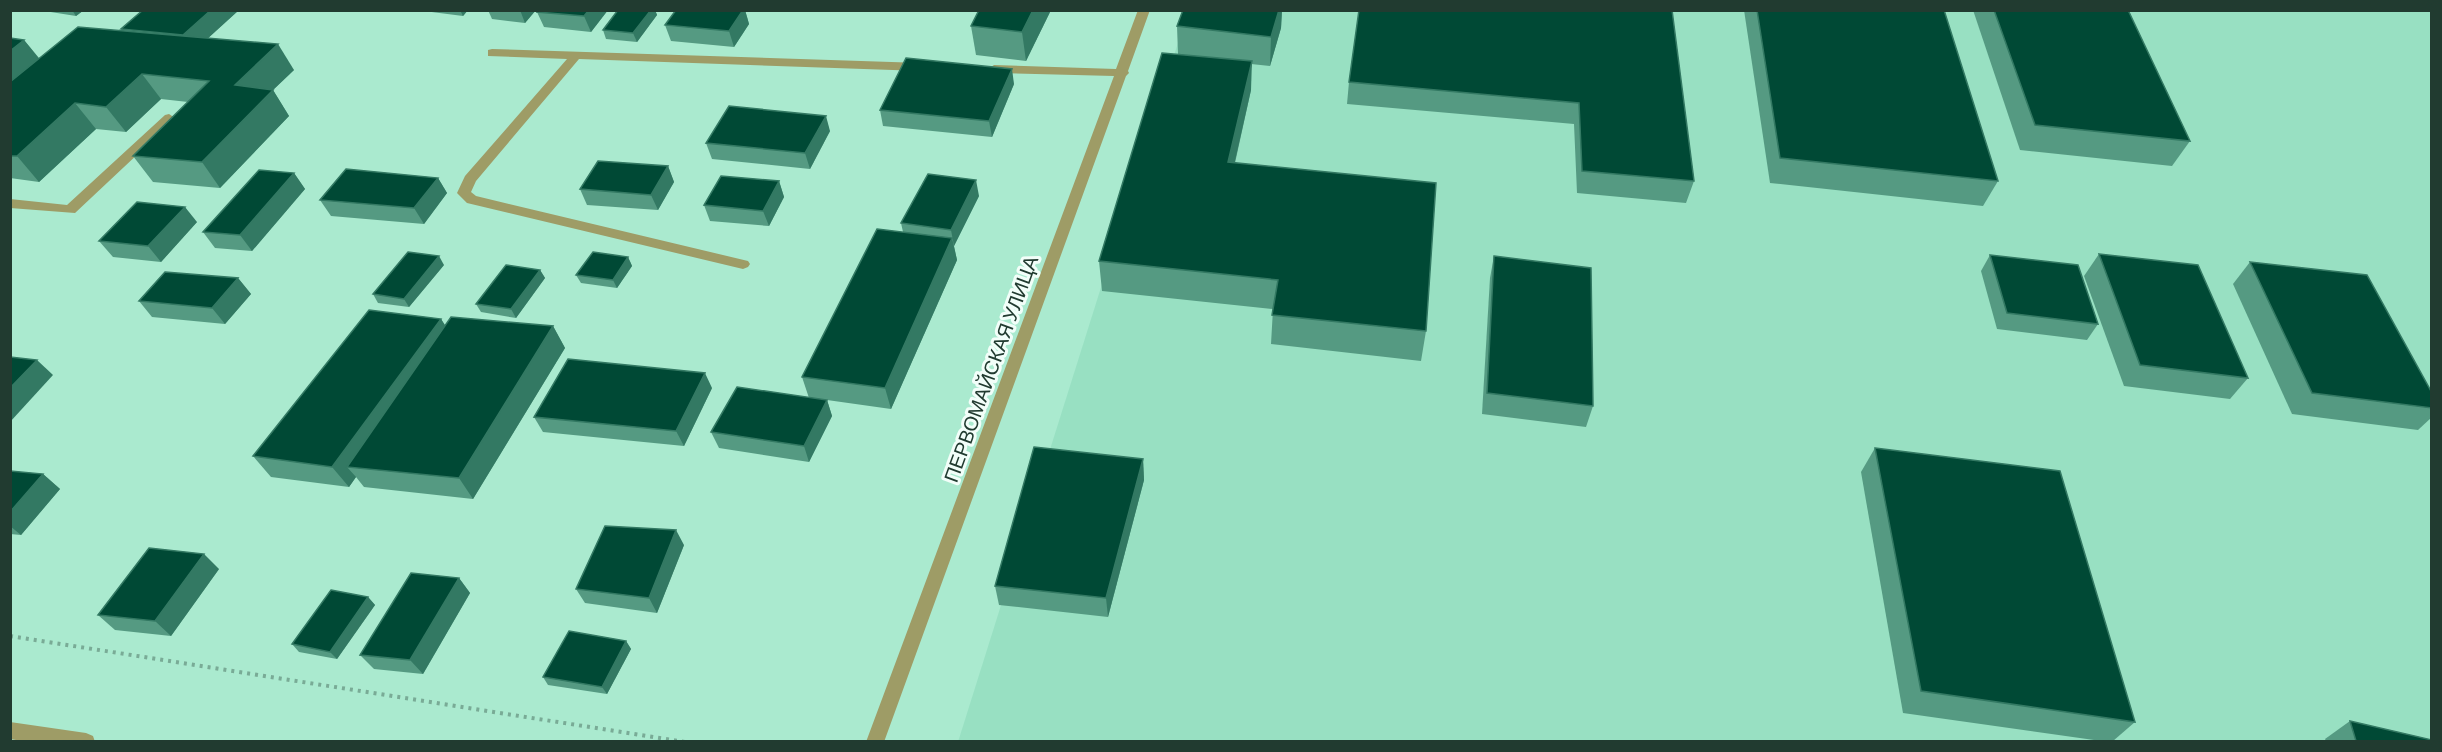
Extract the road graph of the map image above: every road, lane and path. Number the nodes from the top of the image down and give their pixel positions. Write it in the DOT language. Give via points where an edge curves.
graph roads {
  1 [pos="1144,10"];
  2 [pos="492,53"];
  3 [pos="576,56"];
  4 [pos="932,67"];
  5 [pos="980,69"];
  6 [pos="1123,73"];
  7 [pos="169,118"];
  8 [pos="10,203"];
  9 [pos="743,264"];
  10 [pos="10,636"];
  11 [pos="10,729"];
  12 [pos="86,741"];
  13 [pos="685,741"];
  14 [pos="875,741"];
  1 -- 6 [label="street, ПЕРВОМАЙСКАЯ УЛИЦА"];
  2 -- 3 [label="street"];
  3 -- 4 [label="street"];
  3 -- 9 [label="street" via="470,178 464,193 472,200"];
  5 -- 6 [label="street"];
  6 -- 14 [label="street, ПЕРВОМАЙСКАЯ УЛИЦА"];
  7 -- 8 [label="street" via="70,210"];
  10 -- 13 [label="path"];
  11 -- 12 [label="street"];
}
